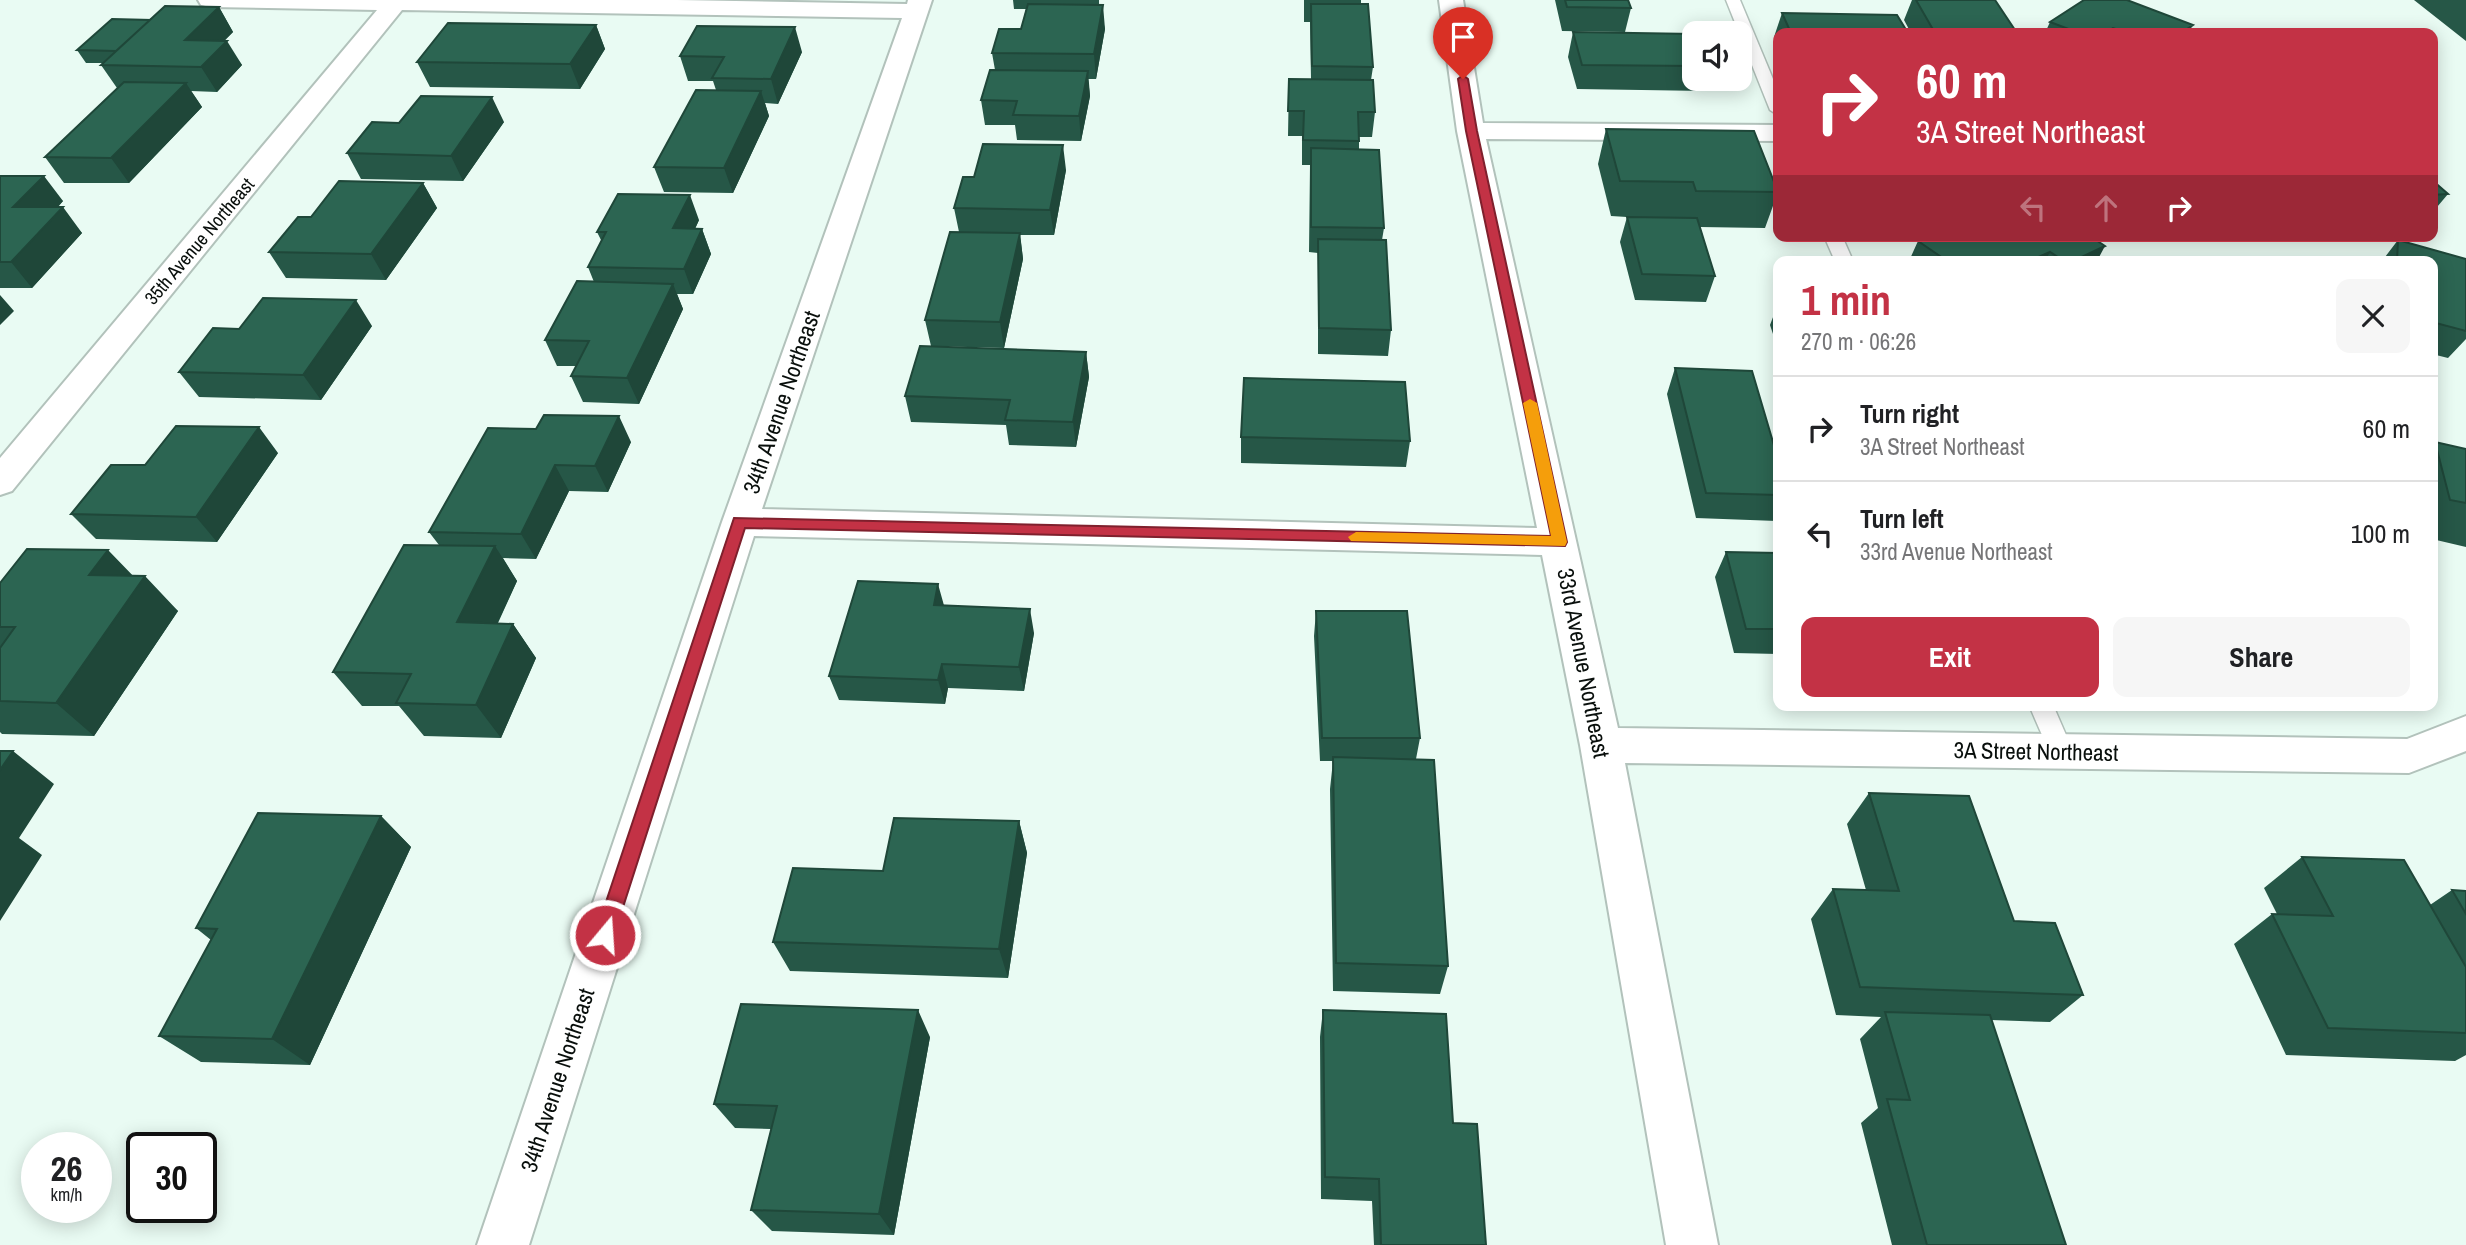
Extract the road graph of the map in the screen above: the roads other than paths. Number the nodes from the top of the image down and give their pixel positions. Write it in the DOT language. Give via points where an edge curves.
graph roads {
  1 [pos="210,0"];
  2 [pos="1451,0"];
  3 [pos="1733,0"];
  4 [pos="397,1"];
  5 [pos="918,5"];
  6 [pos="1773,98"];
  7 [pos="1471,131"];
  8 [pos="1773,133"];
  9 [pos="0,482"];
  10 [pos="740,522"];
  11 [pos="1560,542"];
  12 [pos="2044,711"];
  13 [pos="2466,733"];
  14 [pos="1601,746"];
  15 [pos="2061,751"];
  16 [pos="503,1245"];
  17 [pos="1692,1245"];
  1 -- 4 [label="street"];
  2 -- 7 [label="street, 33rd Avenue Northeast"];
  3 -- 6 [label="lane"];
  4 -- 5 [label="street"];
  4 -- 9 [label="street, 35th Avenue Northeast"];
  5 -- 10 [label="street, 34th Avenue Northeast"];
  7 -- 8 [label="street"];
  7 -- 11 [label="street, 33rd Avenue Northeast"];
  10 -- 11 [label="street"];
  10 -- 16 [label="street, 34th Avenue Northeast"];
  11 -- 14 [label="street, 33rd Avenue Northeast"];
  12 -- 15 [label="lane"];
  13 -- 15 [label="street, 3A Street Northeast" via="2409,756"];
  14 -- 15 [label="street, 3A Street Northeast"];
  14 -- 17 [label="street, 33rd Avenue Northeast"];
}
